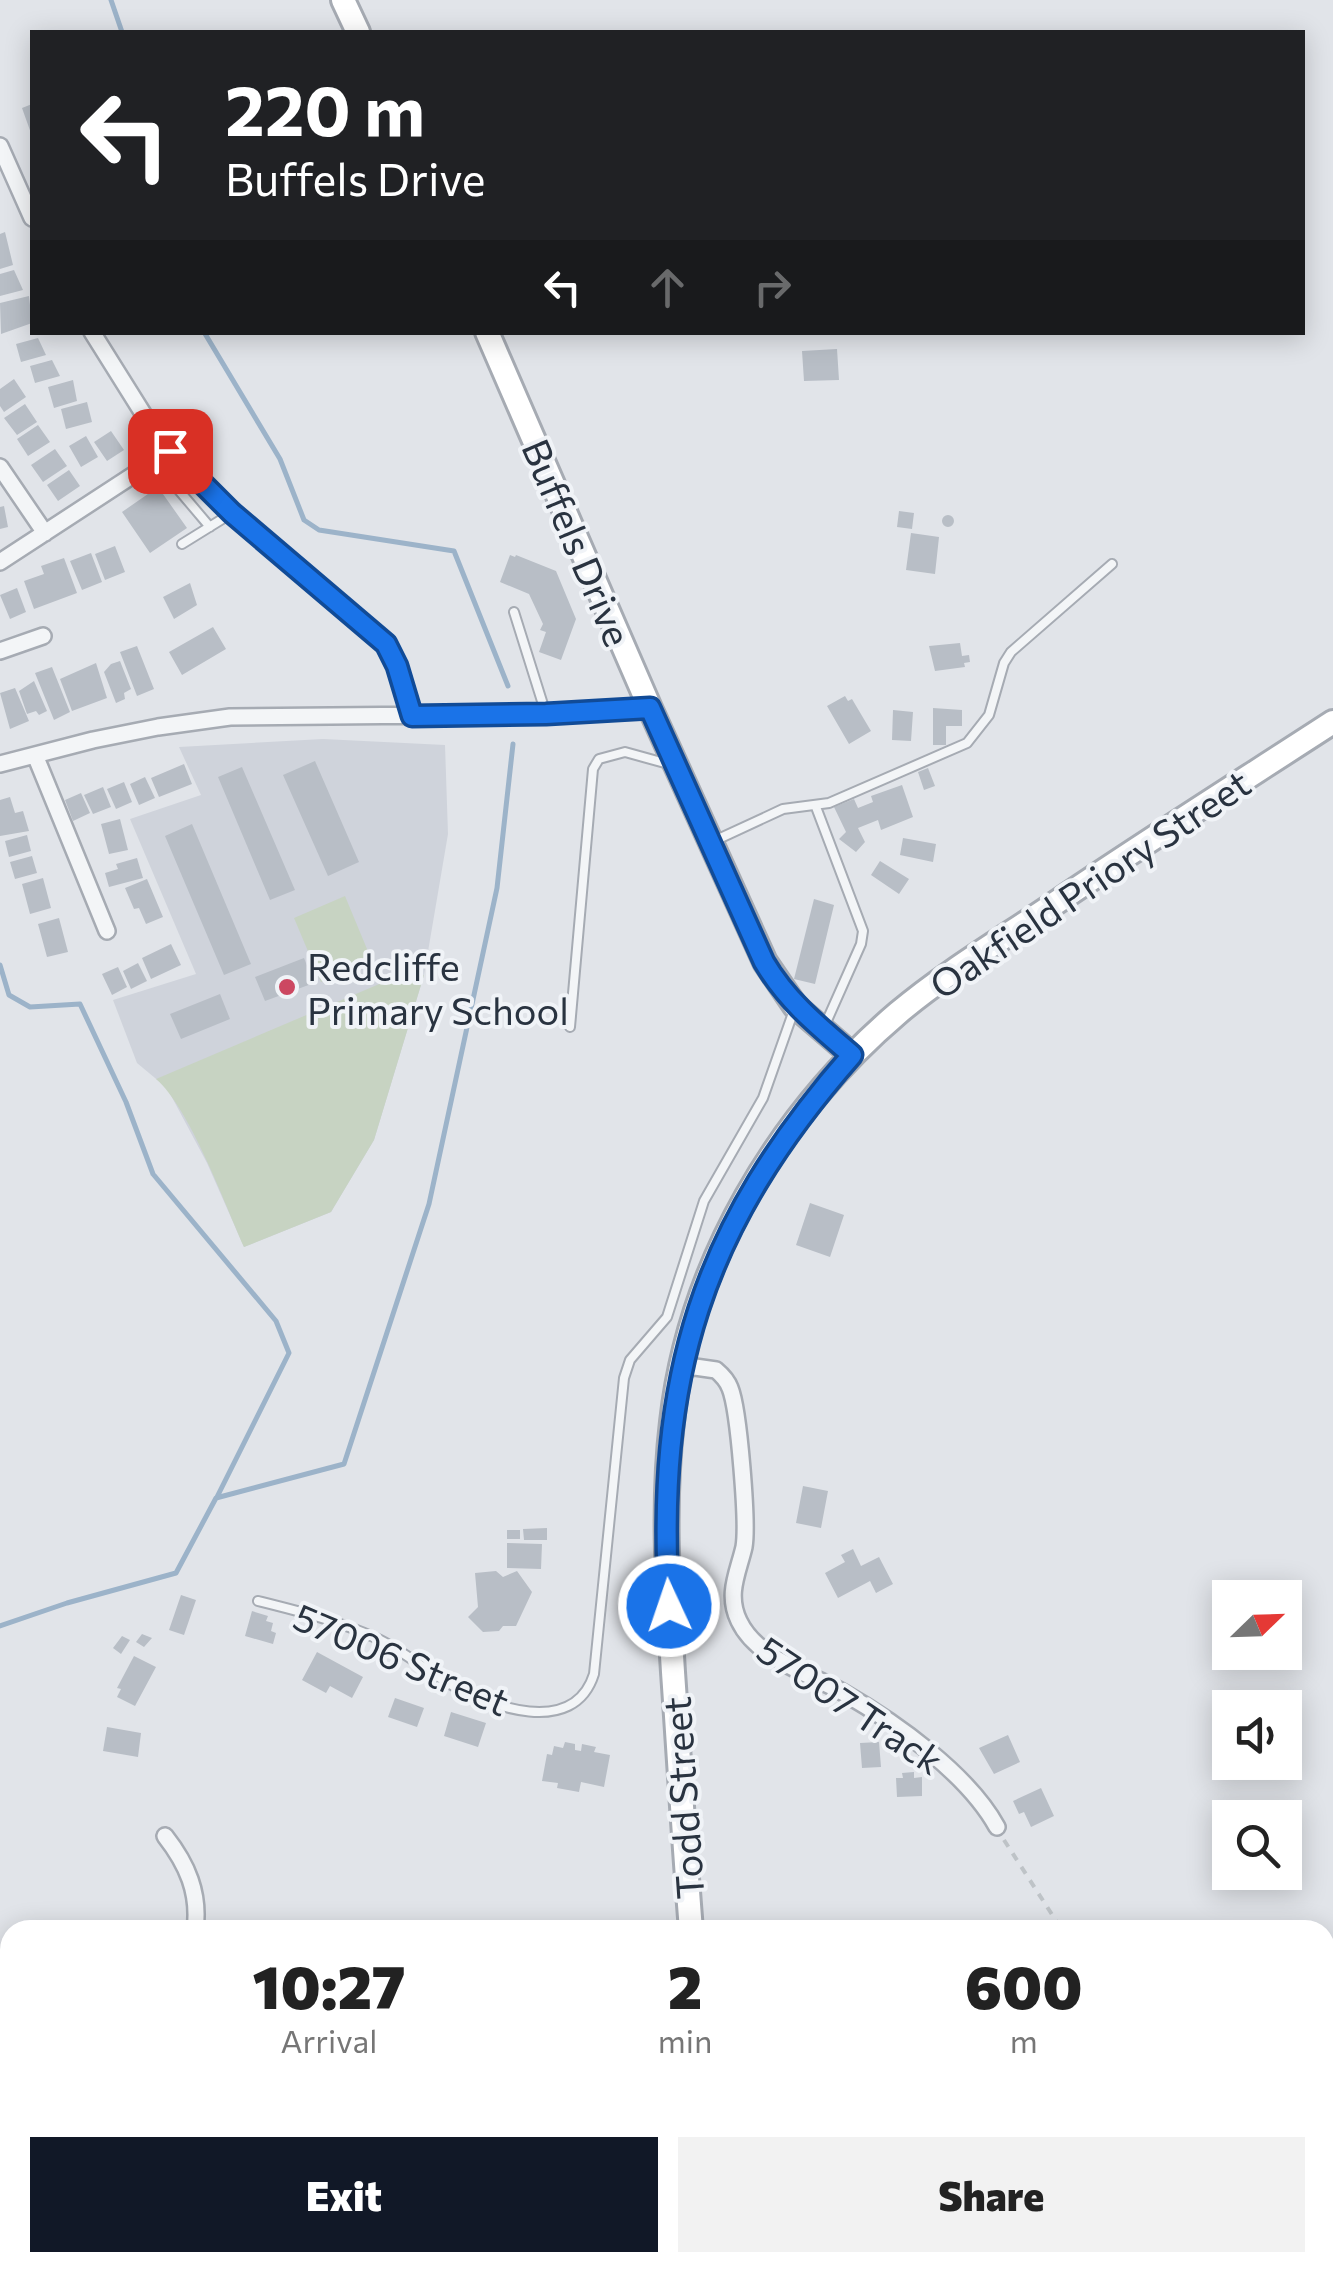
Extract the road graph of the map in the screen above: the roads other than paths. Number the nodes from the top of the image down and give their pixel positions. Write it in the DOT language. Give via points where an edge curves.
graph roads {
  1 [pos="344,0"];
  2 [pos="357,30"];
  3 [pos="0,146"];
  4 [pos="30,214"];
  5 [pos="94,335"];
  6 [pos="489,335"];
  7 [pos="170,451"];
  8 [pos="0,467"];
  9 [pos="166,476"];
  10 [pos="232,513"];
  11 [pos="210,526"];
  12 [pos="45,533"];
  13 [pos="182,544"];
  14 [pos="0,562"];
  15 [pos="1112,564"];
  16 [pos="514,612"];
  17 [pos="42,636"];
  18 [pos="0,651"];
  19 [pos="650,708"];
  20 [pos="546,714"];
  21 [pos="412,716"];
  22 [pos="1333,722"];
  23 [pos="35,755"];
  24 [pos="0,764"];
  25 [pos="676,766"];
  26 [pos="816,807"];
  27 [pos="710,844"];
  28 [pos="106,931"];
  29 [pos="795,1006"];
  30 [pos="570,1027"];
  31 [pos="823,1030"];
  32 [pos="852,1055"];
  33 [pos="681,1370"];
  34 [pos="258,1600"];
  35 [pos="997,1827"];
  36 [pos="165,1836"];
  37 [pos="196,1920"];
  38 [pos="689,1920"];
  1 -- 2 [label="street"];
  3 -- 4 [label="street"];
  5 -- 7 [label="street"];
  6 -- 19 [label="street, Buffels Drive"];
  7 -- 10 [label="street"];
  7 -- 12 [label="street"];
  8 -- 12 [label="street"];
  9 -- 11 [label="lane"];
  10 -- 11 [label="lane"];
  10 -- 21 [label="street" via="386,644"];
  11 -- 13 [label="lane"];
  12 -- 14 [label="street"];
  15 -- 26 [label="lane" via="1012,652 989,715 967,742"];
  16 -- 20 [label="lane"];
  17 -- 18 [label="street"];
  19 -- 20 [label="street"];
  19 -- 25 [label="street, Buffels Drive"];
  20 -- 21 [label="street"];
  21 -- 23 [label="street" via="230,718"];
  22 -- 32 [label="street, Oakfield Priory Street" via="946,977"];
  23 -- 24 [label="street"];
  23 -- 28 [label="street"];
  25 -- 27 [label="street, Buffels Drive"];
  25 -- 30 [label="lane" via="625,752 599,759 593,769"];
  26 -- 27 [label="lane" via="783,809"];
  26 -- 31 [label="lane" via="863,932"];
  27 -- 29 [label="street, Buffels Drive" via="764,962"];
  29 -- 31 [label="street, Buffels Drive"];
  29 -- 34 [label="lane, 57006 Street" via="763,1098 704,1200 667,1317 630,1360 624,1378 594,1674 580,1702 553,1712 492,1703 374,1637"];
  31 -- 32 [label="street, Buffels Drive"];
  32 -- 33 [label="street, Todd Street" via="798,1118 742,1206 694,1316"];
  33 -- 35 [label="street, 57007 Track" via="716,1370 730,1388 744,1533 732,1600 747,1635 930,1754 975,1793"];
  33 -- 38 [label="street, Todd Street" via="672,1421 666,1566"];
  36 -- 37 [label="street" via="192,1882"];
}
